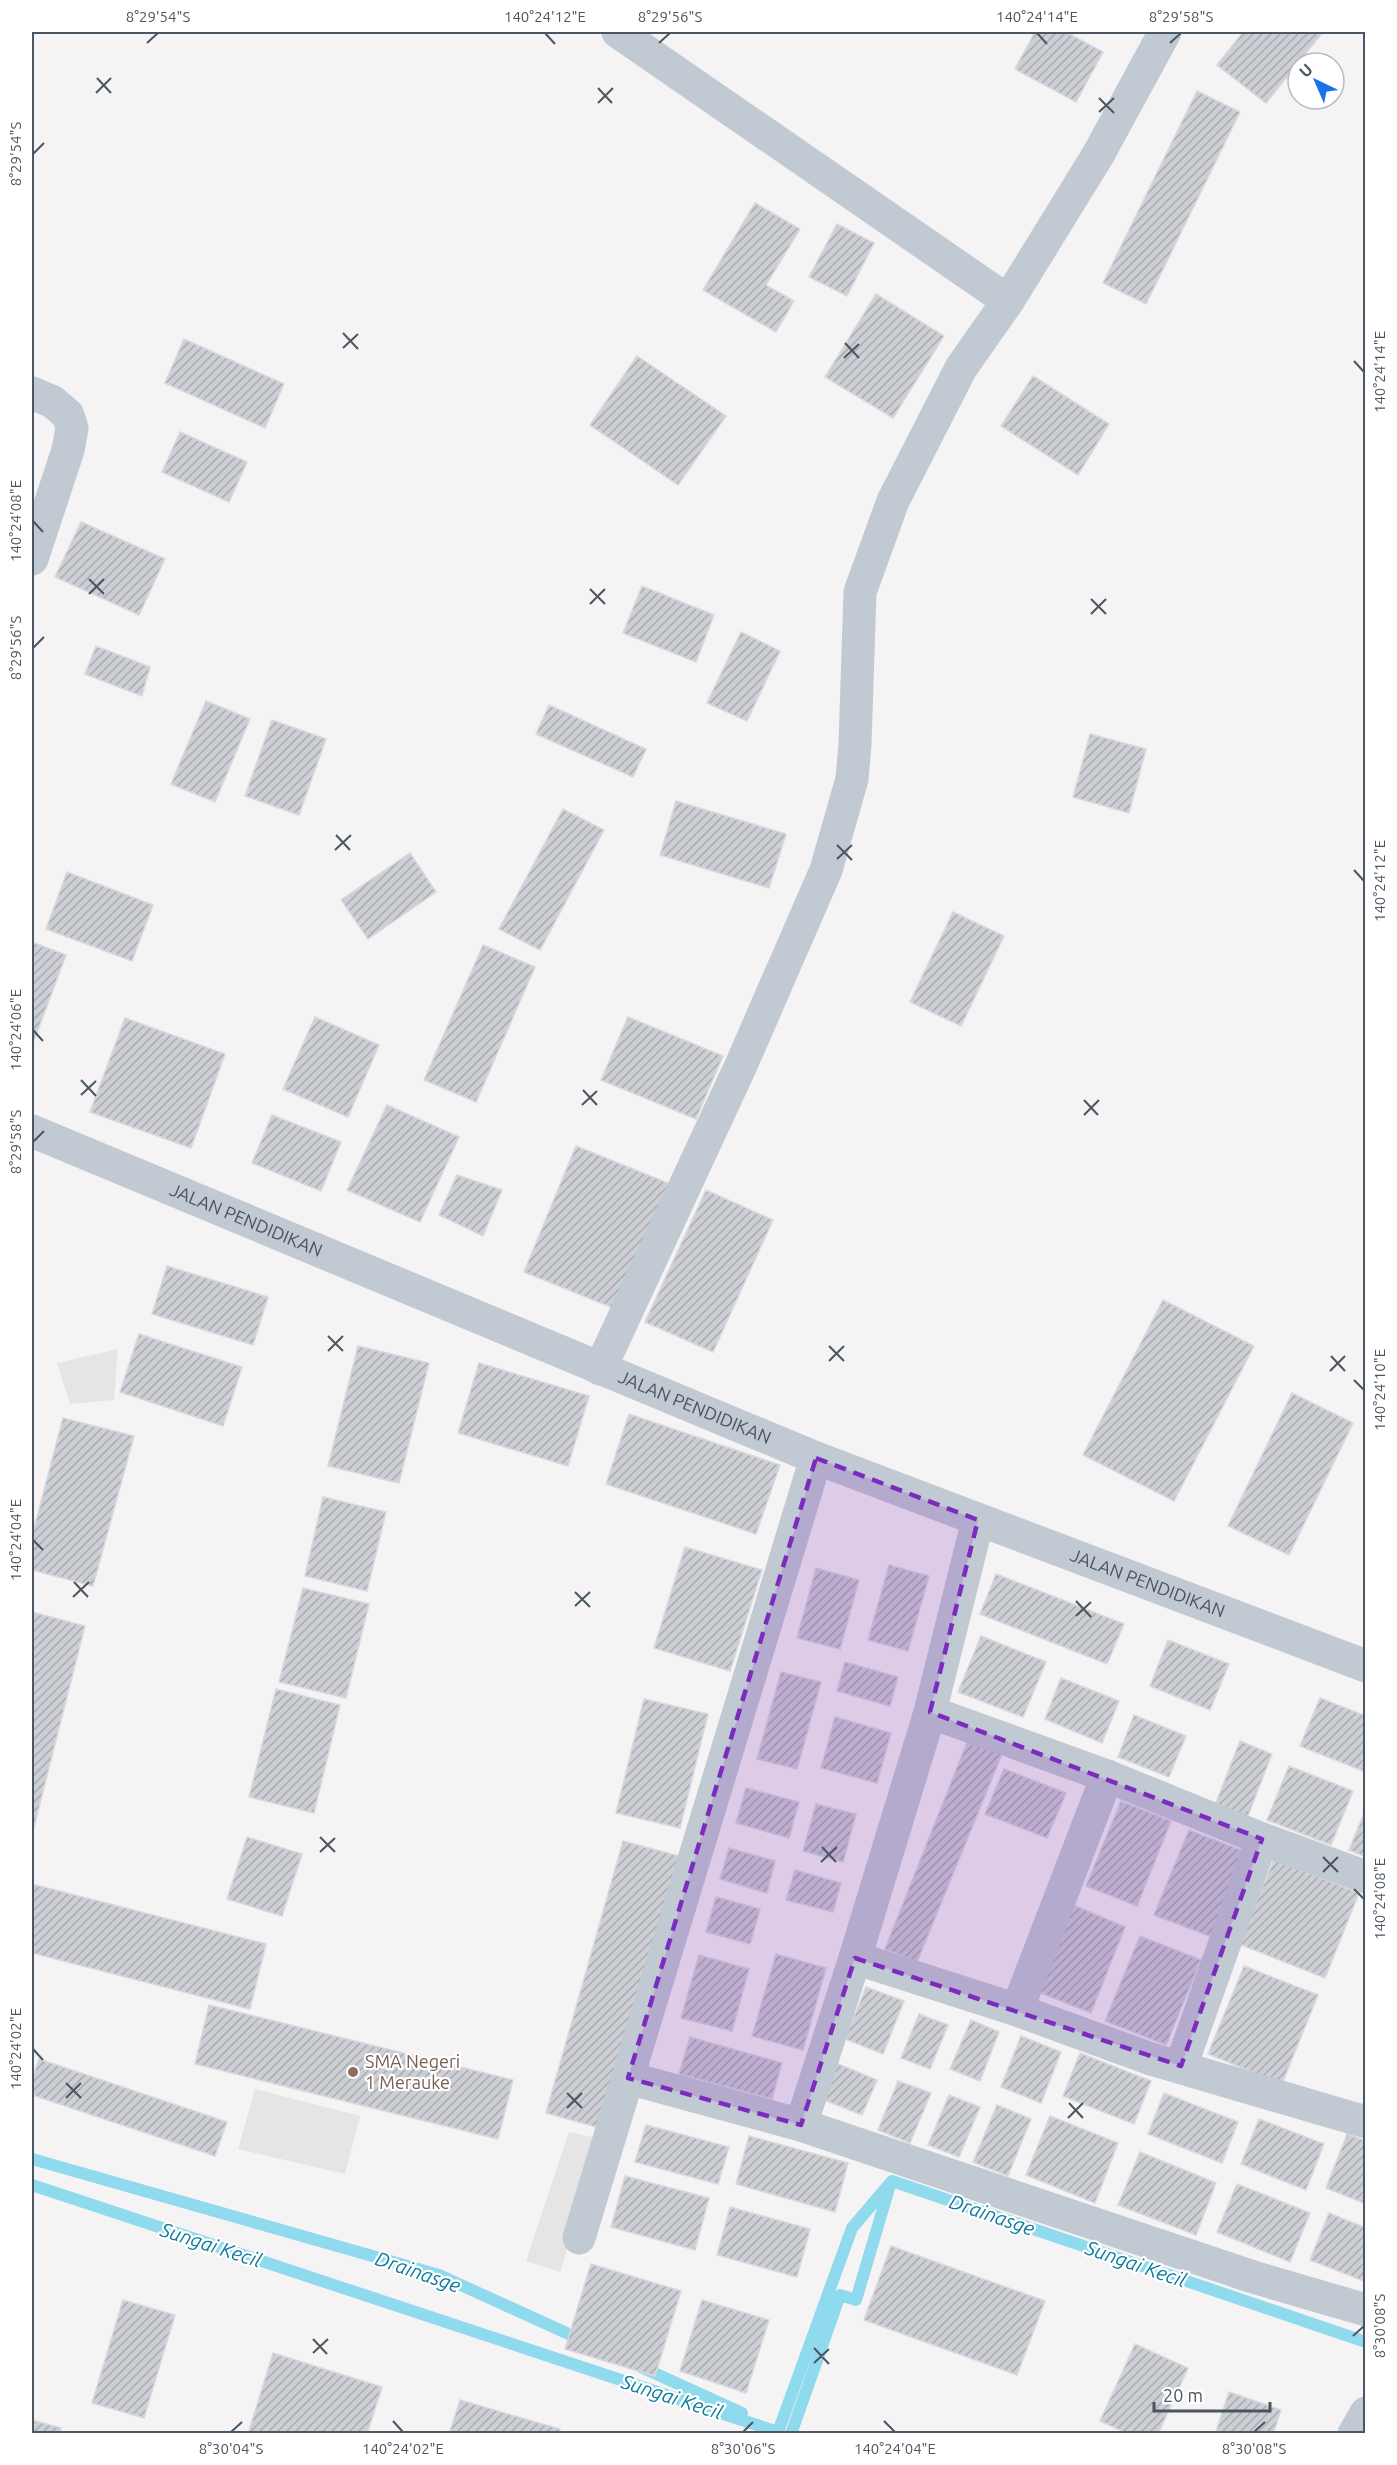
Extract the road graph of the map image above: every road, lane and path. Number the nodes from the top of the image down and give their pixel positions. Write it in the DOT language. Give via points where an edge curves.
graph roads {
  1 [pos="618,32"];
  2 [pos="1165,32"];
  3 [pos="1008,301"];
  4 [pos="32,393"];
  5 [pos="32,559"];
  6 [pos="32,1131"];
  7 [pos="600,1369"];
  8 [pos="816,1458"];
  9 [pos="978,1520"];
  10 [pos="1365,1666"];
  11 [pos="930,1712"];
  12 [pos="1107,1776"];
  13 [pos="1262,1839"];
  14 [pos="1365,1877"];
  15 [pos="855,1958"];
  16 [pos="1017,2010"];
  17 [pos="1182,2066"];
  18 [pos="628,2078"];
  19 [pos="1365,2122"];
  20 [pos="801,2125"];
  21 [pos="579,2238"];
  22 [pos="1365,2310"];
  23 [pos="1365,2413"];
  24 [pos="1354,2433"];
  1 -- 3 [label="street"];
  2 -- 3 [label="street" via="1098,155"];
  3 -- 7 [label="street" via="961,368 894,501 872,554 860,592 852,779 826,870 742,1063"];
  4 -- 5 [label="street" via="53,402 68,415 72,428"];
  6 -- 7 [label="street, JALAN PENDIDIKAN"];
  7 -- 8 [label="street, JALAN PENDIDIKAN"];
  8 -- 9 [label="street, JALAN PENDIDIKAN"];
  8 -- 18 [label="street"];
  9 -- 10 [label="street, JALAN PENDIDIKAN"];
  9 -- 11 [label="street"];
  11 -- 12 [label="street"];
  11 -- 15 [label="street"];
  12 -- 13 [label="street"];
  12 -- 16 [label="street"];
  13 -- 14 [label="street"];
  13 -- 17 [label="street"];
  15 -- 16 [label="street"];
  15 -- 20 [label="street"];
  16 -- 17 [label="street" via="1151,2059"];
  17 -- 19 [label="street"];
  18 -- 20 [label="street"];
  18 -- 21 [label="street"];
  20 -- 22 [label="street" via="1253,2277"];
  23 -- 24 [label="street"];
}
